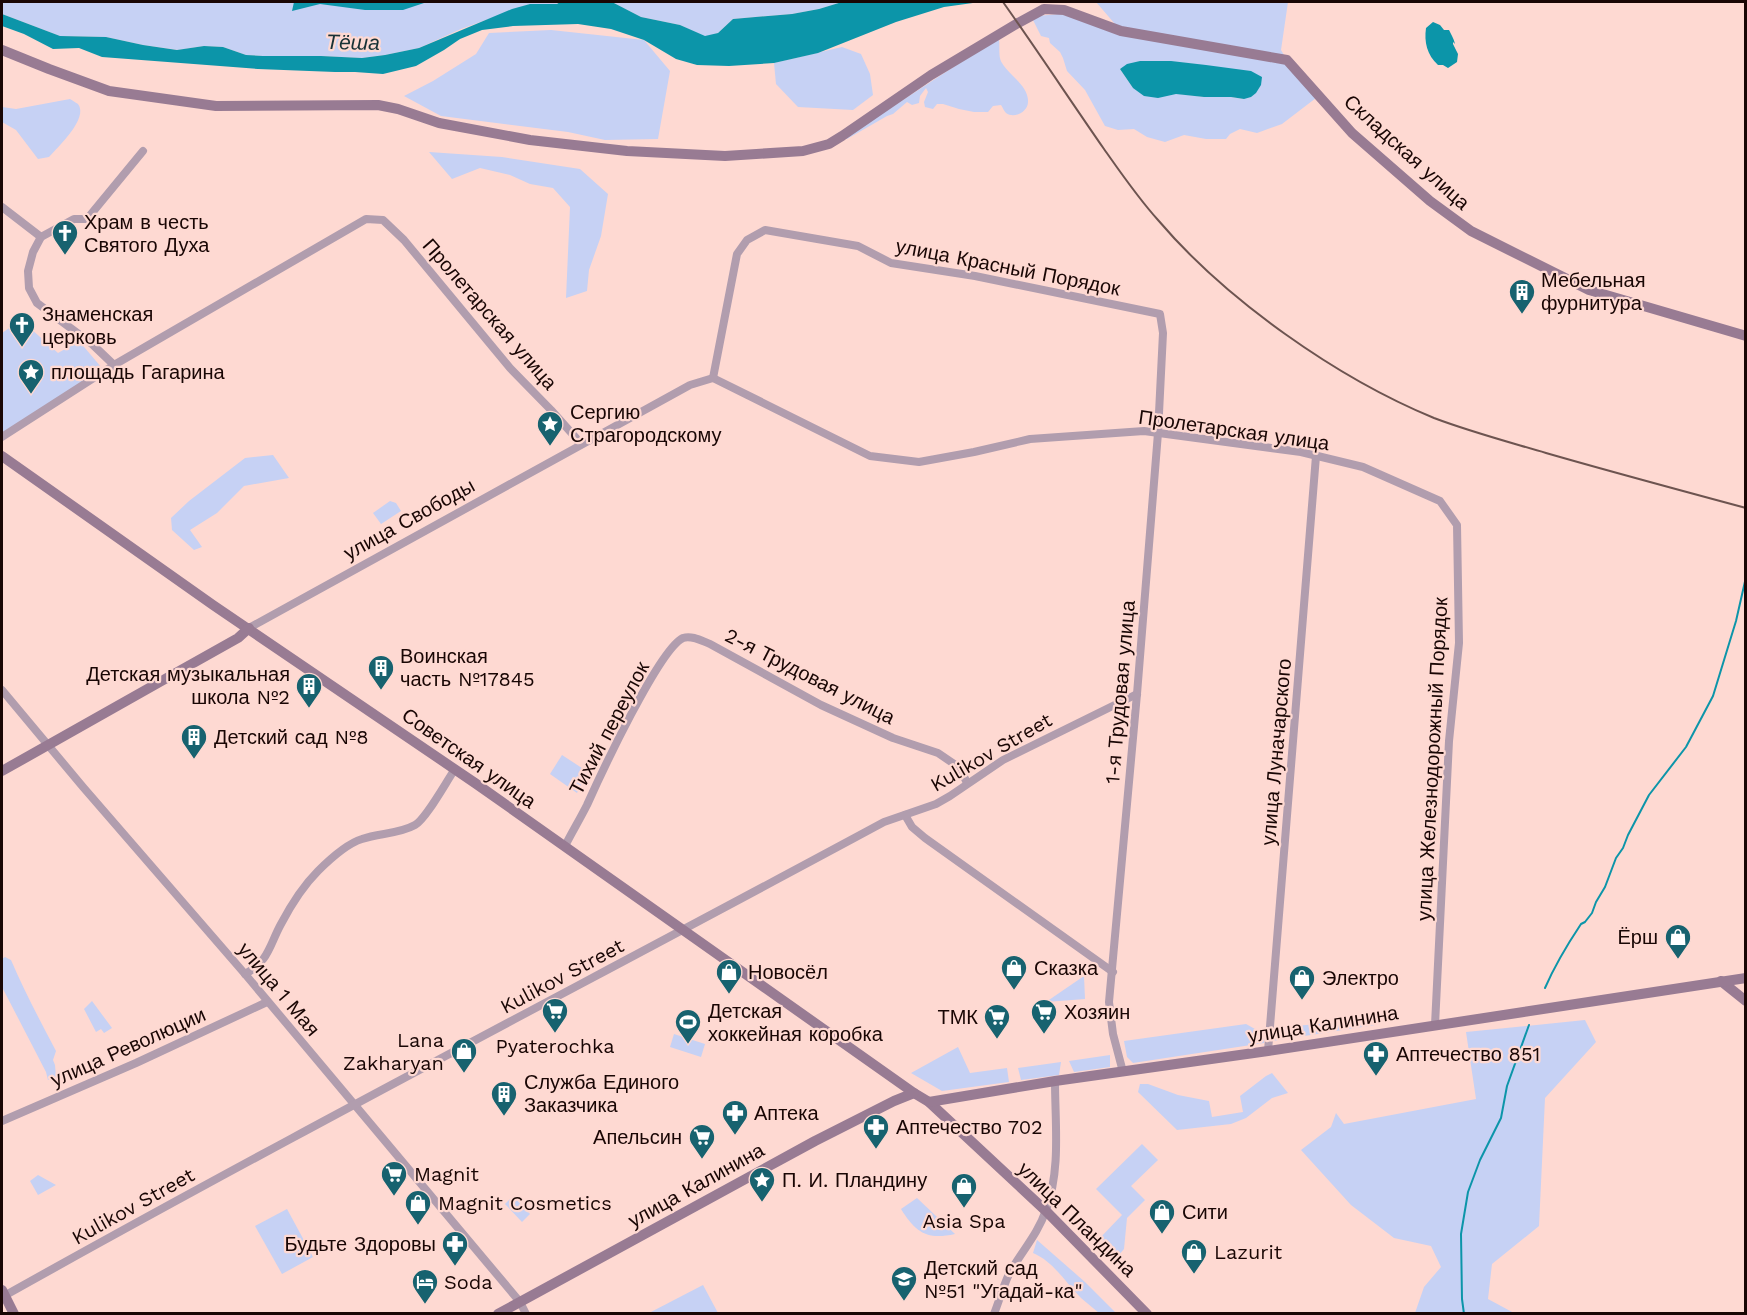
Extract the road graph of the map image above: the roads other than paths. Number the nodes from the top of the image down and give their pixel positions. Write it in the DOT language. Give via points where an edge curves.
graph roads {
  1 [pos="2,50"];
  2 [pos="143,151"];
  3 [pos="2,207"];
  4 [pos="41,237"];
  5 [pos="1160,314"];
  6 [pos="1746,336"];
  7 [pos="114,364"];
  8 [pos="713,378"];
  9 [pos="1158,433"];
  10 [pos="2,437"];
  11 [pos="580,445"];
  12 [pos="2,456"];
  13 [pos="1316,456"];
  14 [pos="1440,501"];
  15 [pos="249,628"];
  16 [pos="693,637"];
  17 [pos="2,690"];
  18 [pos="1137,694"];
  19 [pos="48,745"];
  20 [pos="454,769"];
  21 [pos="2,771"];
  22 [pos="967,783"];
  23 [pos="905,815"];
  24 [pos="565,846"];
  25 [pos="683,930"];
  26 [pos="1113,972"];
  27 [pos="245,974"];
  28 [pos="1746,978"];
  29 [pos="1721,981"];
  30 [pos="1746,1001"];
  31 [pos="267,1002"];
  32 [pos="1435,1025"];
  33 [pos="1268,1051"];
  34 [pos="1123,1072"];
  35 [pos="1055,1081"];
  36 [pos="914,1093"];
  37 [pos="929,1102"];
  38 [pos="355,1106"];
  39 [pos="2,1121"];
  40 [pos="1046,1211"];
  41 [pos="3,1293"];
  42 [pos="520,1302"];
  43 [pos="14,1314"];
  44 [pos="498,1314"];
  45 [pos="526,1314"];
  46 [pos="994,1314"];
  47 [pos="1147,1314"];
  1 -- 6 [label="street, Складская улица" via="110,91 216,106 378,105 439,123 530,140 627,151 725,156 803,151 829,144 931,75 1044,9 1064,10 1121,31 1287,60 1352,133 1471,231 1589,290"];
  2 -- 4 [label="street" via="87,219 74,219"];
  3 -- 4 [label="street"];
  4 -- 7 [label="street" via="28,271 29,288 37,303"];
  5 -- 8 [label="street, улица Красный Порядок" via="891,263 858,246 765,230 747,240 737,254"];
  5 -- 9 [label="street, 1-я Трудовая улица" via="1163,333"];
  7 -- 10 [label="street"];
  7 -- 11 [label="street, Пролетарская улица" via="366,219 383,220"];
  8 -- 9 [label="street, Пролетарская улица" via="870,456 919,462 1030,439"];
  8 -- 11 [label="street, улица Свободы" via="690,386"];
  9 -- 13 [label="street, Пролетарская улица"];
  9 -- 18 [label="street, 1-я Трудовая улица"];
  11 -- 15 [label="street, улица Свободы"];
  12 -- 15 [label="street, Советская улица"];
  13 -- 14 [label="street, Пролетарская улица" via="1363,467"];
  13 -- 33 [label="street, улица Луначарского"];
  14 -- 32 [label="street, улица Железнодорожный Порядок" via="1457,525 1459,643 1449,753"];
  15 -- 19 [label="street, улица Свободы" via="238,638"];
  15 -- 20 [label="street, Советская улица"];
  16 -- 22 [label="street, 2-я Трудовая улица" via="821,705 893,738 938,753 960,768"];
  16 -- 24 [label="street, Тихий переулок" via="684,638 670,650 649,683"];
  17 -- 19 [label="street, улица 1 Мая"];
  18 -- 22 [label="street, Kulikov Street" via="1003,760"];
  18 -- 26 [label="street, 1-я Трудовая улица"];
  19 -- 21 [label="street, улица Свободы"];
  19 -- 27 [label="street, улица 1 Мая"];
  20 -- 24 [label="street, Советская улица"];
  20 -- 27 [label="street" via="417,824 361,839 318,872 282,921 266,957"];
  22 -- 23 [label="street, Kulikov Street" via="936,804"];
  23 -- 25 [label="street, Kulikov Street" via="884,822"];
  23 -- 26 [label="street" via="925,838"];
  24 -- 25 [label="street, Советская улица"];
  25 -- 36 [label="street, Советская улица"];
  25 -- 38 [label="street, Kulikov Street"];
  26 -- 34 [label="street, 1-я Трудовая улица" via="1109,1002"];
  27 -- 31 [label="street, улица 1 Мая"];
  28 -- 29 [label="street, улица Калинина"];
  29 -- 30 [label="street"];
  29 -- 32 [label="street, улица Калинина"];
  31 -- 38 [label="street, улица 1 Мая"];
  31 -- 39 [label="street, улица Революции"];
  32 -- 33 [label="street, улица Калинина"];
  33 -- 34 [label="street, улица Калинина"];
  34 -- 35 [label="street, улица Калинина"];
  35 -- 37 [label="street, улица Калинина"];
  35 -- 40 [label="street" via="1055,1170"];
  36 -- 37 [label="street, улица Пландина"];
  36 -- 42 [label="street, улица Калинина" via="815,1141"];
  37 -- 40 [label="street, улица Пландина"];
  38 -- 41 [label="street, Kulikov Street"];
  38 -- 42 [label="street, улица 1 Мая"];
  40 -- 46 [label="street" via="1008,1275"];
  40 -- 47 [label="street, улица Пландина"];
  41 -- 43 [label="street"];
  42 -- 44 [label="street, улица Калинина"];
  42 -- 45 [label="street, улица 1 Мая"];
}
